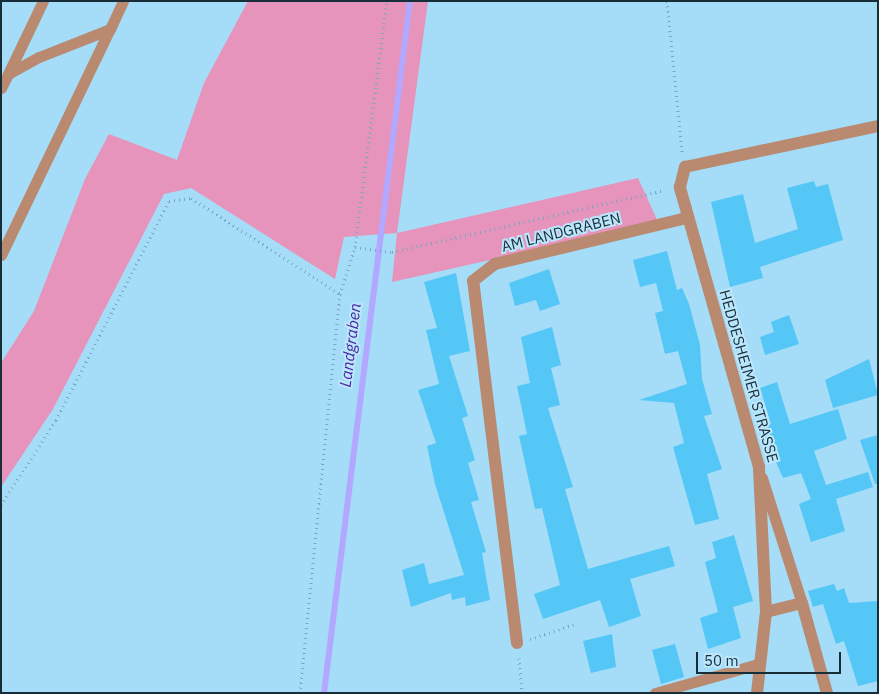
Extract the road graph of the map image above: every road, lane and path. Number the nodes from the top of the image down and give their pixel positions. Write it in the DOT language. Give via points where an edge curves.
graph roads {
  1 [pos="43,1"];
  2 [pos="123,1"];
  3 [pos="387,1"];
  4 [pos="667,1"];
  5 [pos="110,30"];
  6 [pos="8,74"];
  7 [pos="1,88"];
  8 [pos="878,126"];
  9 [pos="685,167"];
  10 [pos="680,186"];
  11 [pos="687,218"];
  12 [pos="355,247"];
  13 [pos="1,255"];
  14 [pos="340,294"];
  15 [pos="759,468"];
  16 [pos="1,505"];
  17 [pos="802,603"];
  18 [pos="766,612"];
  19 [pos="575,624"];
  20 [pos="517,643"];
  21 [pos="758,664"];
  22 [pos="300,693"];
  23 [pos="522,693"];
  24 [pos="654,693"];
  25 [pos="757,693"];
  26 [pos="827,693"];
  1 -- 6 [label="lane"];
  2 -- 5 [label="lane"];
  3 -- 12 [label="path"];
  4 -- 9 [label="path"];
  5 -- 6 [label="lane"];
  5 -- 13 [label="lane"];
  6 -- 7 [label="lane"];
  8 -- 9 [label="street"];
  9 -- 10 [label="street"];
  10 -- 11 [label="street"];
  10 -- 12 [label="path" via="392,252"];
  11 -- 15 [label="street, HEDDESHEIMER STRASSE"];
  11 -- 20 [label="street, AM LANDGRABEN" via="495,264 472,281"];
  12 -- 14 [label="path"];
  14 -- 16 [label="path" via="190,198 169,201 56,420"];
  14 -- 22 [label="path"];
  15 -- 17 [label="lane"];
  15 -- 18 [label="street, HEDDESHEIMER STRASSE"];
  17 -- 18 [label="street"];
  17 -- 26 [label="street"];
  18 -- 21 [label="street, HEDDESHEIMER STRASSE"];
  19 -- 20 [label="path"];
  20 -- 23 [label="path"];
  21 -- 24 [label="lane"];
  21 -- 25 [label="street, HEDDESHEIMER STRASSE"];
}
